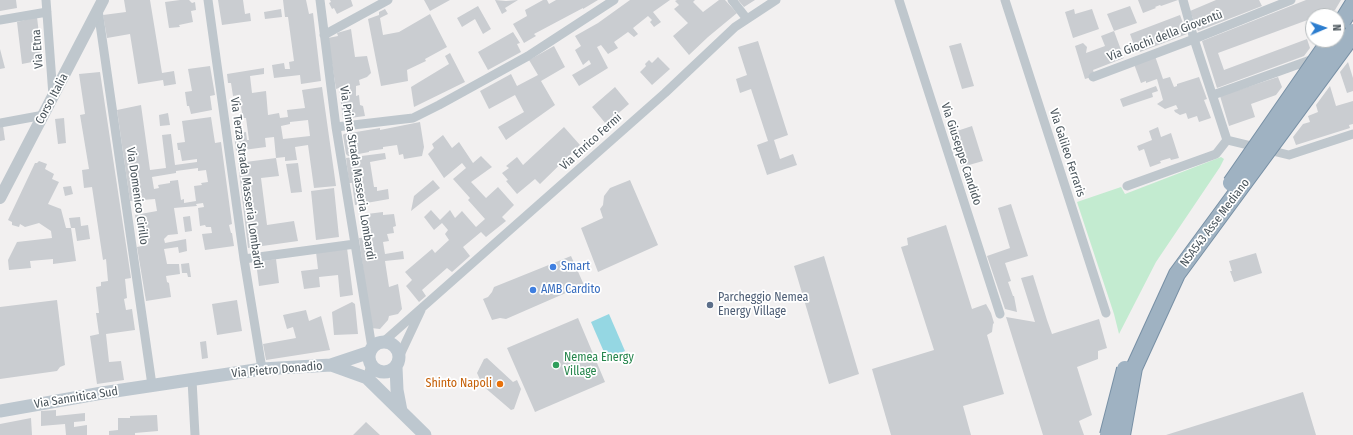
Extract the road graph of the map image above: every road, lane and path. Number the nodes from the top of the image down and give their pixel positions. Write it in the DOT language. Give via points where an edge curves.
graph roads {
  1 [pos="46,0"];
  2 [pos="208,0"];
  3 [pos="320,0"];
  4 [pos="388,0"];
  5 [pos="614,0"];
  6 [pos="732,0"];
  7 [pos="776,0"];
  8 [pos="899,0"];
  9 [pos="1005,0"];
  10 [pos="1183,0"];
  11 [pos="1291,0"];
  12 [pos="1353,4"];
  13 [pos="101,5"];
  14 [pos="47,12"];
  15 [pos="1345,17"];
  16 [pos="747,19"];
  17 [pos="0,20"];
  18 [pos="1353,32"];
  19 [pos="324,35"];
  20 [pos="1194,39"];
  21 [pos="1353,44"];
  22 [pos="1324,48"];
  23 [pos="1093,77"];
  24 [pos="1213,94"];
  25 [pos="54,97"];
  26 [pos="44,115"];
  27 [pos="0,123"];
  28 [pos="336,127"];
  29 [pos="1353,134"];
  30 [pos="1227,140"];
  31 [pos="1127,186"];
  32 [pos="0,198"];
  33 [pos="355,244"];
  34 [pos="244,259"];
  35 [pos="424,305"];
  36 [pos="1106,313"];
  37 [pos="1000,314"];
  38 [pos="375,348"];
  39 [pos="397,362"];
  40 [pos="332,365"];
  41 [pos="375,368"];
  42 [pos="262,369"];
  43 [pos="367,378"];
  44 [pos="192,380"];
  45 [pos="152,385"];
  46 [pos="401,410"];
  47 [pos="0,411"];
  48 [pos="195,435"];
  49 [pos="425,435"];
  50 [pos="1108,435"];
  51 [pos="1122,435"];
  1 -- 14 [label="street, Via Etna"];
  2 -- 34 [label="street, Via Terza Strada Masseria Lombardi"];
  3 -- 19 [label="street, Via Prima Strada Masseria Lombardi"];
  4 -- 19 [label="street"];
  5 -- 28 [label="street" via="528,56 413,118"];
  6 -- 16 [label="street"];
  7 -- 16 [label="street, Via Enrico Fermi"];
  8 -- 37 [label="street, Via Giuseppe Candido"];
  9 -- 36 [label="street, Via Galileo Ferraris"];
  10 -- 20 [label="street"];
  11 -- 20 [label="street, Via Giochi della Gioventù"];
  12 -- 15 [label="highway"];
  13 -- 25 [label="street, Corso Italia"];
  13 -- 45 [label="street, Via Domenico Cirillo"];
  14 -- 17 [label="street"];
  14 -- 25 [label="street, Via Etna"];
  16 -- 35 [label="street, Via Enrico Fermi"];
  18 -- 51 [label="highway, NSA543 Asse Mediano, bridge" via="1177,274 1134,368"];
  19 -- 28 [label="street, Via Prima Strada Masseria Lombardi"];
  20 -- 23 [label="street, Via Giochi della Gioventù"];
  20 -- 24 [label="street"];
  21 -- 24 [label="street"];
  22 -- 50 [label="highway, NSA543 Asse Mediano, bridge" via="1170,272 1132,348"];
  24 -- 30 [label="street"];
  25 -- 26 [label="street, Corso Italia"];
  26 -- 27 [label="street"];
  26 -- 32 [label="street, Corso Italia"];
  28 -- 33 [label="street, Via Prima Strada Masseria Lombardi"];
  29 -- 30 [label="street" via="1289,155"];
  30 -- 31 [label="street" via="1216,154"];
  33 -- 34 [label="street"];
  33 -- 38 [label="street, Via Prima Strada Masseria Lombardi"];
  34 -- 42 [label="street, Via Terza Strada Masseria Lombardi"];
  35 -- 38 [label="street, Via Enrico Fermi"];
  35 -- 39 [label="street, Via Enrico Fermi"];
  38 -- 39 [label="main road" via="386,343 394,346 398,353"];
  38 -- 40 [label="main road"];
  38 -- 41 [label="main road" via="369,359"];
  39 -- 41 [label="main road" via="393,370 386,372"];
  39 -- 46 [label="main road" via="397,390"];
  40 -- 42 [label="main road, Via Pietro Donadio"];
  40 -- 43 [label="main road, Via Pietro Donadio"];
  41 -- 43 [label="street"];
  42 -- 44 [label="main road, Via Pietro Donadio"];
  43 -- 46 [label="main road, Via Pietro Donadio"];
  44 -- 45 [label="main road, Via Pietro Donadio"];
  44 -- 48 [label="street"];
  45 -- 47 [label="main road, Via Sannitica Sud"];
  46 -- 49 [label="main road, Via Pietro Donadio"];
}
